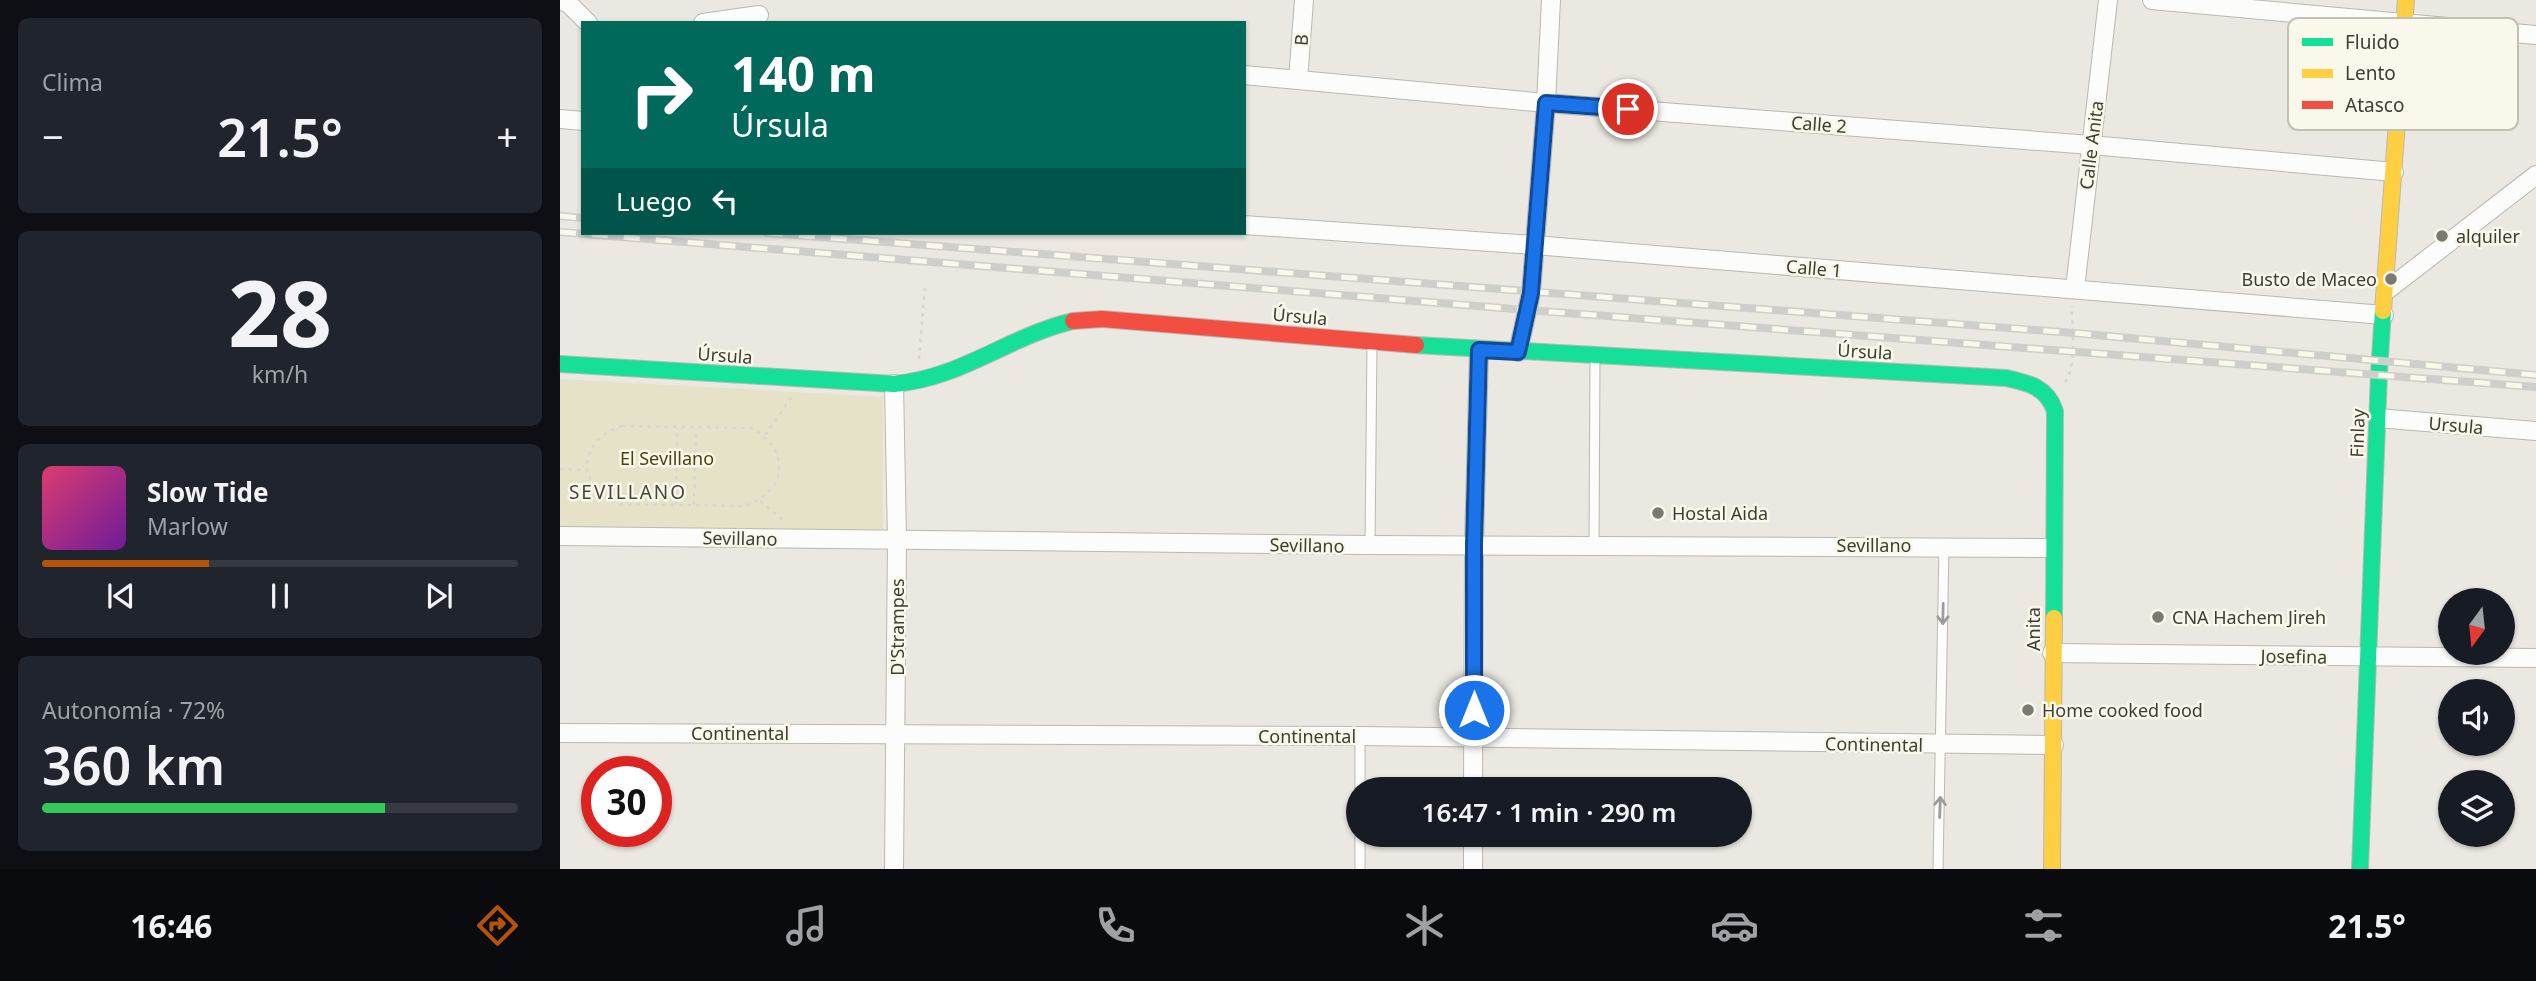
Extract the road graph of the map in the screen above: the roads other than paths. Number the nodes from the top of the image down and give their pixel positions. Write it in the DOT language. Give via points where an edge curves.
graph roads {
  1 [pos="1304,0"];
  2 [pos="1551,0"];
  3 [pos="2108,0"];
  4 [pos="2152,0"];
  5 [pos="2406,0"];
  6 [pos="560,1"];
  7 [pos="759,15"];
  8 [pos="2358,18"];
  9 [pos="2404,18"];
  10 [pos="587,21"];
  11 [pos="717,21"];
  12 [pos="2518,33"];
  13 [pos="2536,35"];
  14 [pos="1246,75"];
  15 [pos="1298,80"];
  16 [pos="1546,103"];
  17 [pos="560,118"];
  18 [pos="581,121"];
  19 [pos="2397,130"];
  20 [pos="2091,145"];
  21 [pos="2394,172"];
  22 [pos="2536,175"];
  23 [pos="1246,225"];
  24 [pos="1534,245"];
  25 [pos="2074,289"];
  26 [pos="2386,291"];
  27 [pos="2384,316"];
  28 [pos="1372,341"];
  29 [pos="1479,350"];
  30 [pos="1518,352"];
  31 [pos="1595,357"];
  32 [pos="560,364"];
  33 [pos="894,384"];
  34 [pos="2047,392"];
  35 [pos="2377,418"];
  36 [pos="2536,431"];
  37 [pos="560,536"];
  38 [pos="897,541"];
  39 [pos="1370,545"];
  40 [pos="1474,545"];
  41 [pos="1594,545"];
  42 [pos="1944,546"];
  43 [pos="2053,548"];
  44 [pos="2052,653"];
  45 [pos="2367,657"];
  46 [pos="2536,658"];
  47 [pos="560,733"];
  48 [pos="897,734"];
  49 [pos="1360,736"];
  50 [pos="1474,738"];
  51 [pos="1941,745"];
  52 [pos="2054,745"];
  53 [pos="1360,777"];
  54 [pos="1473,777"];
  55 [pos="1360,847"];
  56 [pos="1473,847"];
  57 [pos="894,869"];
  58 [pos="1360,869"];
  59 [pos="1473,869"];
  60 [pos="1938,869"];
  61 [pos="2052,869"];
  62 [pos="2360,869"];
  1 -- 15 [label="street, B"];
  2 -- 16 [label="street"];
  3 -- 20 [label="street, Calle Anita"];
  4 -- 8 [label="street"];
  5 -- 9 [label="street, Finlay"];
  6 -- 10 [label="street"];
  7 -- 11 [label="street"];
  12 -- 13 [label="street"];
  14 -- 15 [label="street, Calle 2"];
  15 -- 16 [label="street, Calle 2"];
  16 -- 20 [label="street, Calle 2"];
  16 -- 24 [label="street"];
  17 -- 18 [label="street"];
  19 -- 21 [label="street, Finlay"];
  20 -- 21 [label="street, Calle 2"];
  20 -- 25 [label="street, Calle Anita"];
  21 -- 26 [label="street, Finlay"];
  22 -- 26 [label="street"];
  23 -- 24 [label="street, Calle 1"];
  24 -- 25 [label="street, Calle 1"];
  24 -- 30 [label="street" via="1531,293"];
  25 -- 27 [label="street, Calle 1"];
  26 -- 27 [label="street, Finlay"];
  27 -- 35 [label="street, Finlay"];
  28 -- 29 [label="street, Úrsula"];
  28 -- 33 [label="street, Úrsula" via="1102,319 1073,321 1047,327 955,371"];
  28 -- 39 [label="lane"];
  29 -- 30 [label="street, Úrsula"];
  29 -- 40 [label="street"];
  30 -- 31 [label="street, Úrsula"];
  31 -- 34 [label="street, Úrsula" via="2006,378 2032,383"];
  31 -- 41 [label="lane"];
  32 -- 33 [label="street, Úrsula"];
  33 -- 38 [label="street, D'Strampes"];
  34 -- 43 [label="street, Anita" via="2055,411"];
  35 -- 36 [label="street, Ursula"];
  35 -- 45 [label="street, Finlay"];
  37 -- 38 [label="street, Sevillano"];
  38 -- 39 [label="street, Sevillano"];
  38 -- 48 [label="street, D'Strampes"];
  39 -- 40 [label="street, Sevillano"];
  40 -- 41 [label="street, Sevillano"];
  40 -- 50 [label="street"];
  41 -- 42 [label="street, Sevillano"];
  42 -- 43 [label="street, Sevillano"];
  42 -- 51 [label="lane, one-way"];
  43 -- 44 [label="street, Anita"];
  44 -- 45 [label="street, Josefina"];
  44 -- 52 [label="street, Anita"];
  45 -- 46 [label="street, Josefina"];
  45 -- 62 [label="street, Finlay"];
  47 -- 48 [label="street, Continental"];
  48 -- 49 [label="street, Continental"];
  48 -- 57 [label="street, D'Strampes"];
  49 -- 50 [label="street, Continental"];
  49 -- 53 [label="lane"];
  50 -- 51 [label="street, Continental"];
  50 -- 54 [label="street"];
  51 -- 52 [label="street, Continental"];
  60 -- 51 [label="lane, one-way"];
  52 -- 61 [label="street, Anita"];
  55 -- 58 [label="lane"];
  56 -- 59 [label="street"];
}
